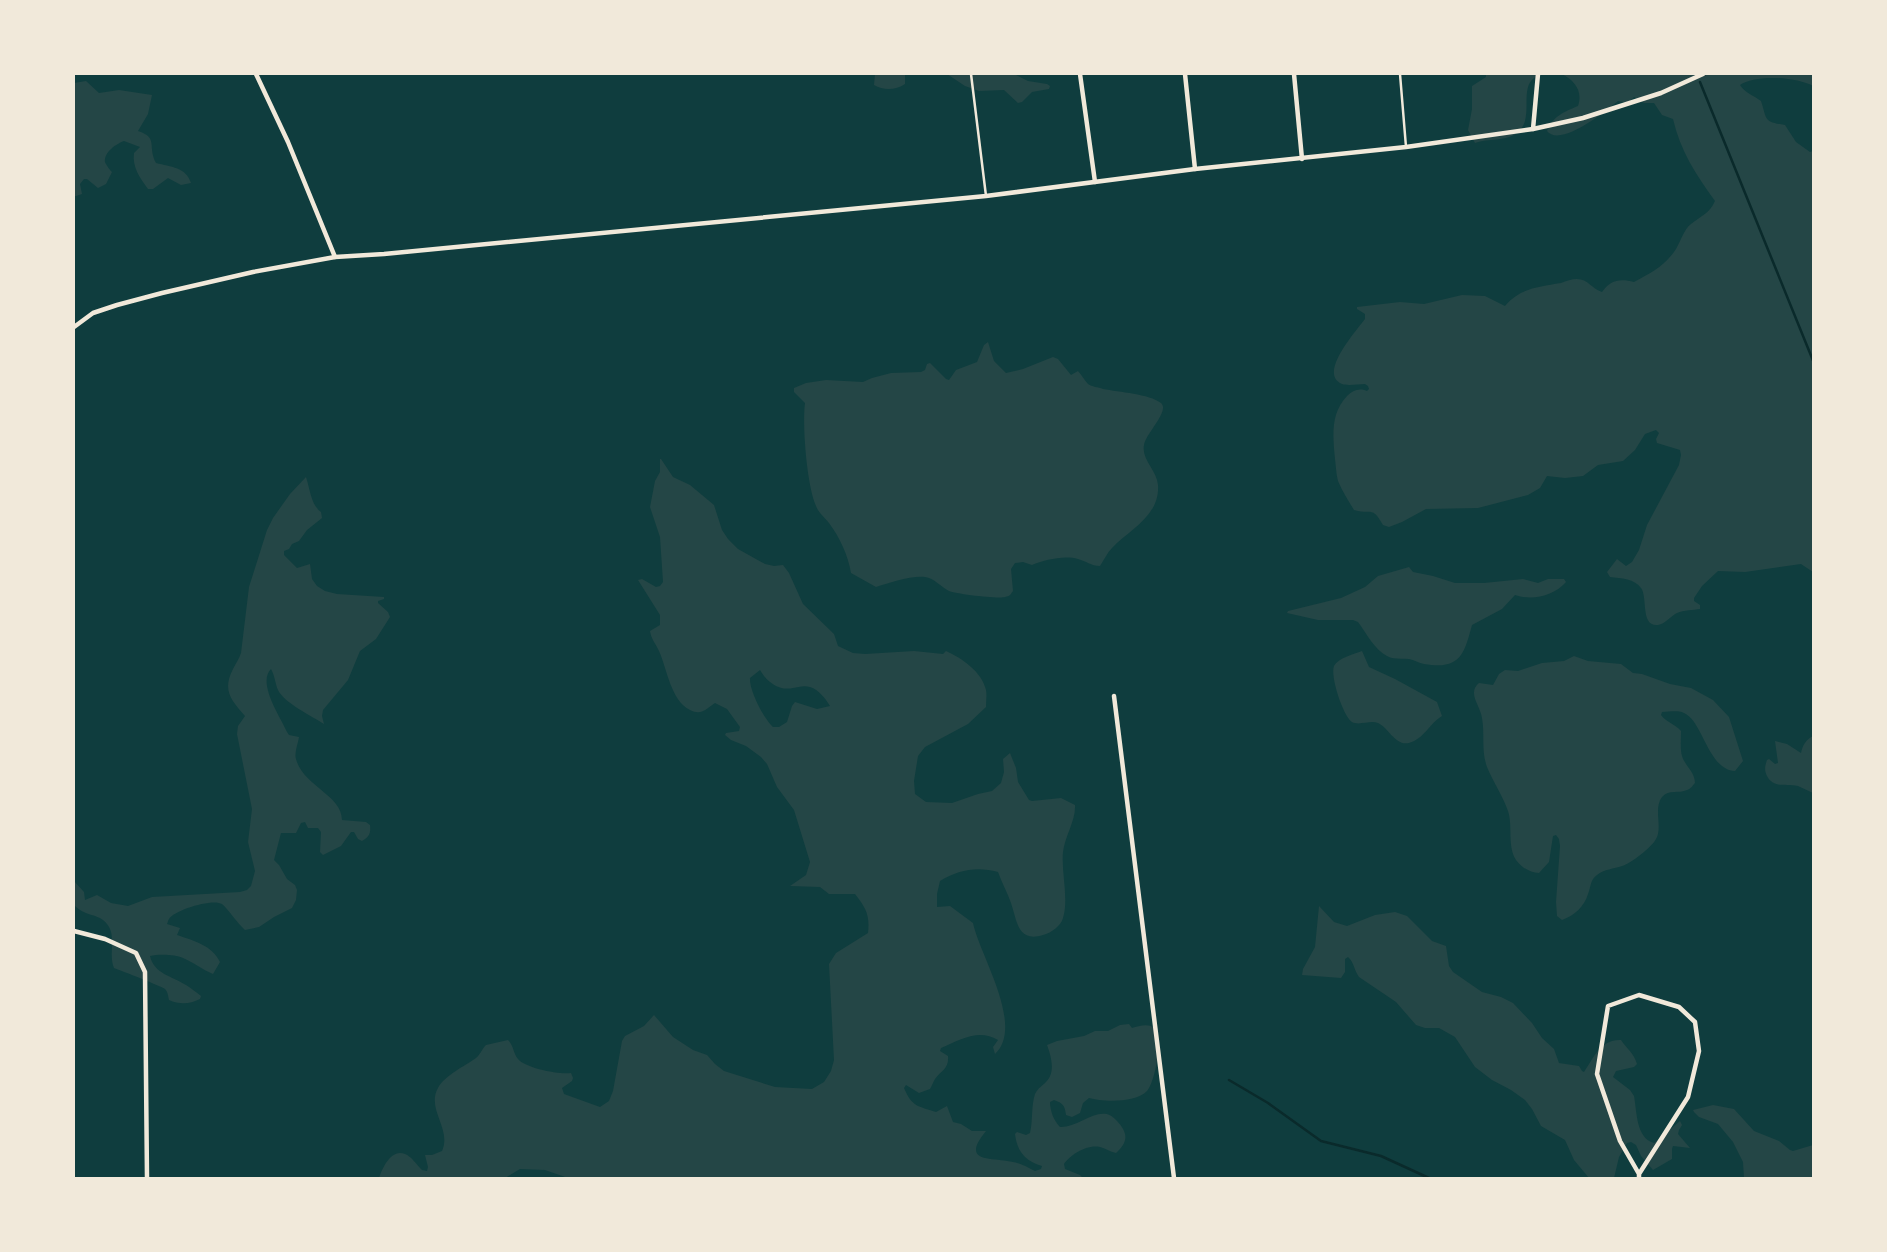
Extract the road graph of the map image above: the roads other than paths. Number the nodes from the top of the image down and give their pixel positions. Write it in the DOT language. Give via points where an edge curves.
graph roads {
  1 [pos="256,74"];
  2 [pos="971,74"];
  3 [pos="1080,74"];
  4 [pos="1185,74"];
  5 [pos="1294,74"];
  6 [pos="1401,74"];
  7 [pos="1538,74"];
  8 [pos="1703,74"];
  9 [pos="1533,129"];
  10 [pos="1406,147"];
  11 [pos="1302,159"];
  12 [pos="1195,169"];
  13 [pos="1095,182"];
  14 [pos="985,196"];
  15 [pos="335,257"];
  16 [pos="74,327"];
  17 [pos="1114,696"];
  18 [pos="74,931"];
  19 [pos="1639,1176"];
  20 [pos="146,1178"];
  21 [pos="1174,1178"];
  1 -- 15 [label="street"];
  2 -- 14 [label="lane"];
  3 -- 13 [label="street"];
  4 -- 12 [label="street"];
  5 -- 11 [label="street"];
  6 -- 10 [label="lane"];
  7 -- 9 [label="street"];
  8 -- 9 [label="street" via="1661,93"];
  9 -- 10 [label="street"];
  10 -- 11 [label="street"];
  11 -- 12 [label="street"];
  12 -- 13 [label="street"];
  13 -- 14 [label="street"];
  14 -- 15 [label="street"];
  15 -- 16 [label="street" via="117,305 93,313"];
  17 -- 21 [label="street"];
  18 -- 20 [label="street" via="136,953 145,972"];
  19 -- 19 [label="street" via="1688,1097 1699,1051 1695,1022 1687,1014 1679,1007 1639,995 1608,1006 1597,1074 1620,1141"];
}
